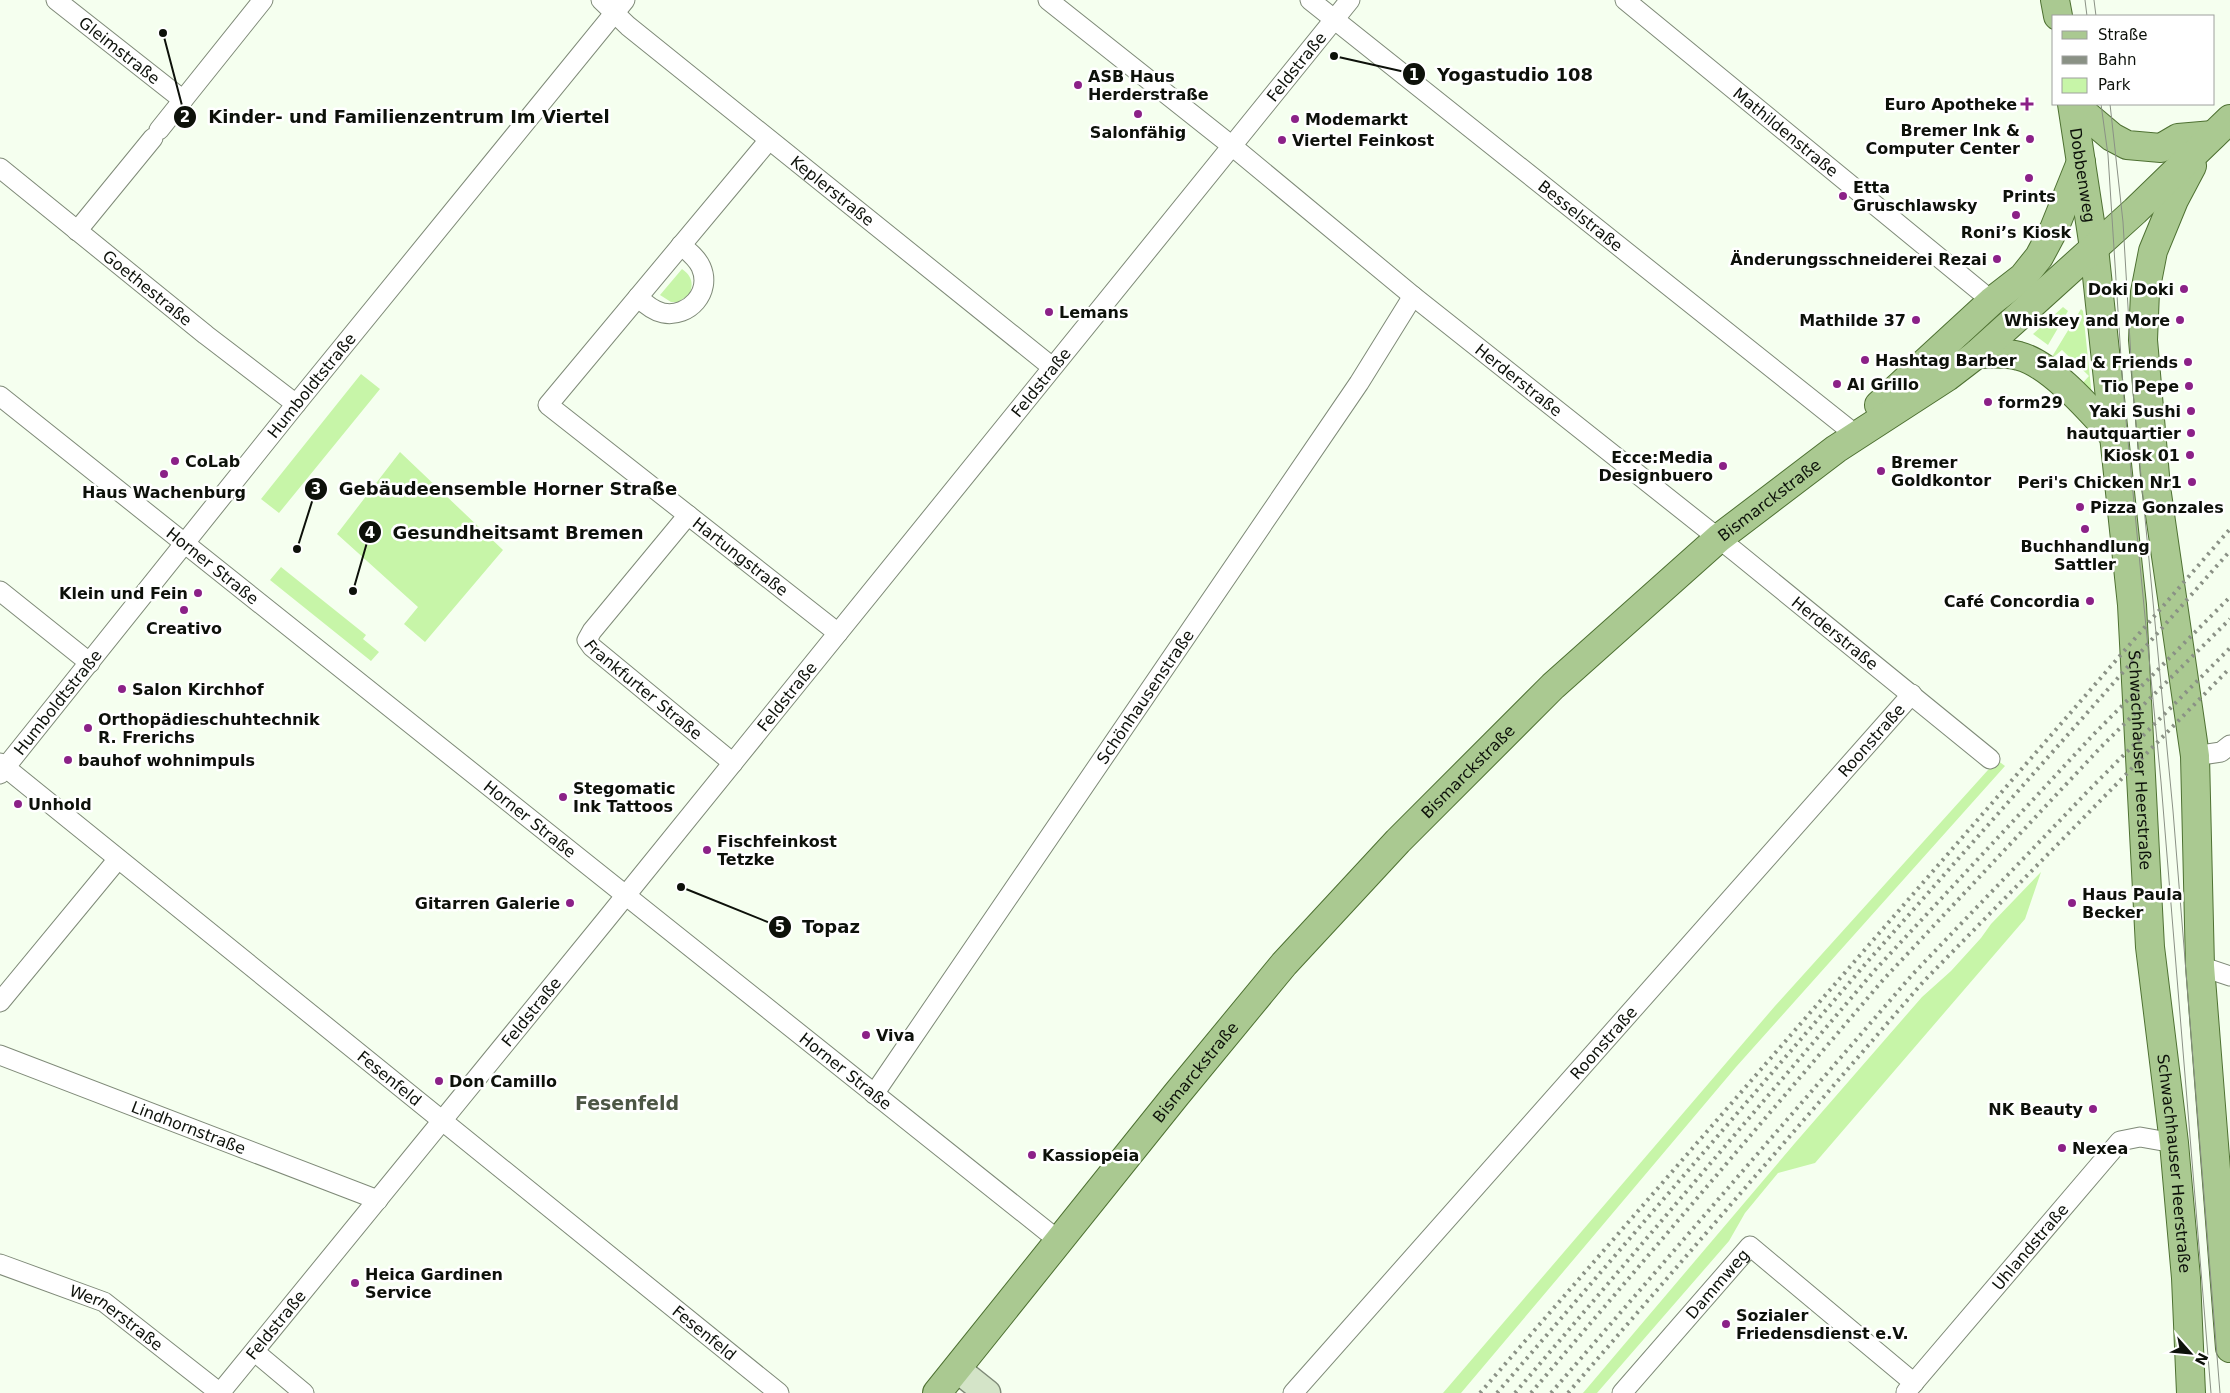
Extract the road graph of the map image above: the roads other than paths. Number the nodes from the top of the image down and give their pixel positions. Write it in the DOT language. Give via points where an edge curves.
graph roads {
  1 [pos="56,0"];
  2 [pos="263,0"];
  3 [pos="600,0"];
  4 [pos="1048,0"];
  5 [pos="1310,0"];
  6 [pos="1350,0"];
  7 [pos="1625,0"];
  8 [pos="2055,0"];
  9 [pos="620,7"];
  10 [pos="2058,15"];
  11 [pos="1334,19"];
  12 [pos="183,100"];
  13 [pos="2073,105"];
  14 [pos="2074,105"];
  15 [pos="2214,134"];
  16 [pos="769,140"];
  17 [pos="1232,146"];
  18 [pos="2081,162"];
  19 [pos="0,168"];
  20 [pos="78,231"];
  21 [pos="680,245"];
  22 [pos="2094,248"];
  23 [pos="1413,296"];
  24 [pos="638,297"];
  25 [pos="1992,301"];
  26 [pos="1977,354"];
  27 [pos="1052,367"];
  28 [pos="0,396"];
  29 [pos="296,404"];
  30 [pos="2113,435"];
  31 [pos="1843,440"];
  32 [pos="688,514"];
  33 [pos="1719,538"];
  34 [pos="185,544"];
  35 [pos="0,590"];
  36 [pos="838,633"];
  37 [pos="90,663"];
  38 [pos="1912,694"];
  39 [pos="2227,752"];
  40 [pos="2195,756"];
  41 [pos="1990,759"];
  42 [pos="733,763"];
  43 [pos="2,768"];
  44 [pos="118,859"];
  45 [pos="626,896"];
  46 [pos="2200,966"];
  47 [pos="2230,976"];
  48 [pos="0,1002"];
  49 [pos="0,1055"];
  50 [pos="874,1094"];
  51 [pos="443,1121"];
  52 [pos="2174,1144"];
  53 [pos="378,1200"];
  54 [pos="1059,1241"];
  55 [pos="0,1264"];
  56 [pos="2230,1348"];
  57 [pos="255,1352"];
  58 [pos="957,1369"];
  59 [pos="1910,1388"];
  60 [pos="220,1393"];
  61 [pos="304,1393"];
  62 [pos="779,1393"];
  63 [pos="937,1393"];
  64 [pos="987,1393"];
  65 [pos="1293,1393"];
  66 [pos="1622,1393"];
  67 [pos="2191,1393"];
  1 -- 12 [label="street, Gleimstraße"];
  2 -- 12 [label="street"];
  3 -- 9 [label="street, Keplerstraße"];
  4 -- 17 [label="street, Herderstraße"];
  5 -- 11 [label="street, Besselstraße"];
  6 -- 11 [label="street, Feldstraße"];
  7 -- 25 [label="street, Mathildenstraße"];
  8 -- 10 [label="main road"];
  9 -- 16 [label="street, Keplerstraße"];
  9 -- 29 [label="street, Humboldtstraße"];
  11 -- 17 [label="street, Feldstraße"];
  11 -- 31 [label="street, Besselstraße"];
  12 -- 20 [label="street"];
  13 -- 18 [label="main road, Dobbenweg"];
  14 -- 15 [label="main road" via="2112,137 2127,145 2162,148 2178,138"];
  15 -- 22 [label="main road, Bismarckstraße"];
  15 -- 40 [label="main road" via="2174,200 2149,266 2143,340 2163,536"];
  16 -- 21 [label="street"];
  16 -- 27 [label="street, Keplerstraße"];
  17 -- 23 [label="street, Herderstraße"];
  17 -- 27 [label="street, Feldstraße"];
  18 -- 22 [label="main road, Dobbenweg"];
  18 -- 25 [label="main road" via="2039,257 2023,277"];
  19 -- 20 [label="street, Goethestraße"];
  20 -- 29 [label="street, Goethestraße"];
  21 -- 24 [label="street"];
  21 -- 24 [label="street" via="696,258 704,275 697,301 690,308 672,314 653,310"];
  22 -- 26 [label="main road, Bismarckstraße"];
  22 -- 30 [label="main road, Schwachhauser Heerstraße"];
  23 -- 33 [label="street, Herderstraße"];
  23 -- 50 [label="street, Schönhausenstraße" via="1359,383"];
  24 -- 32 [label="street, Hartungstraße" via="548,405"];
  25 -- 31 [label="main road"];
  26 -- 30 [label="main road" via="2022,356 2041,366 2087,406"];
  26 -- 31 [label="main road, Bismarckstraße" via="1946,377"];
  27 -- 36 [label="street, Feldstraße"];
  28 -- 34 [label="street, Horner Straße"];
  29 -- 34 [label="street, Humboldtstraße"];
  30 -- 52 [label="main road, Schwachhauser Heerstraße" via="2132,605 2150,946"];
  31 -- 33 [label="main road, Bismarckstraße"];
  32 -- 36 [label="street, Hartungstraße"];
  32 -- 42 [label="street, Frankfurter Straße" via="587,640"];
  33 -- 38 [label="street, Herderstraße"];
  33 -- 54 [label="main road, Bismarckstraße" via="1554,686 1398,841 1284,964"];
  34 -- 37 [label="street, Humboldtstraße"];
  34 -- 45 [label="street, Horner Straße"];
  35 -- 37 [label="street"];
  36 -- 42 [label="street, Feldstraße"];
  37 -- 43 [label="street, Humboldtstraße"];
  38 -- 41 [label="street, Herderstraße"];
  38 -- 65 [label="street, Roonstraße"];
  39 -- 40 [label="street"];
  40 -- 46 [label="main road"];
  42 -- 45 [label="street, Feldstraße"];
  43 -- 44 [label="street, Fesenfeld"];
  44 -- 48 [label="street"];
  44 -- 51 [label="street, Fesenfeld"];
  45 -- 50 [label="street, Horner Straße"];
  45 -- 51 [label="street, Feldstraße"];
  46 -- 47 [label="street"];
  46 -- 56 [label="main road"];
  49 -- 53 [label="street, Lindhornstraße"];
  50 -- 54 [label="street, Horner Straße"];
  51 -- 53 [label="street, Feldstraße"];
  51 -- 62 [label="street, Fesenfeld"];
  52 -- 59 [label="street, Uhlandstraße" via="2140,1138 2120,1141"];
  52 -- 67 [label="main road, Schwachhauser Heerstraße" via="2186,1278"];
  53 -- 57 [label="street, Feldstraße"];
  54 -- 58 [label="main road, Bismarckstraße"];
  55 -- 60 [label="street, Wernerstraße" via="104,1302"];
  57 -- 60 [label="street, Feldstraße"];
  57 -- 61 [label="street"];
  58 -- 63 [label="main road, Bismarckstraße"];
  58 -- 64 [label="main road"];
  59 -- 66 [label="street, Dammweg" via="1750,1246"];
}
